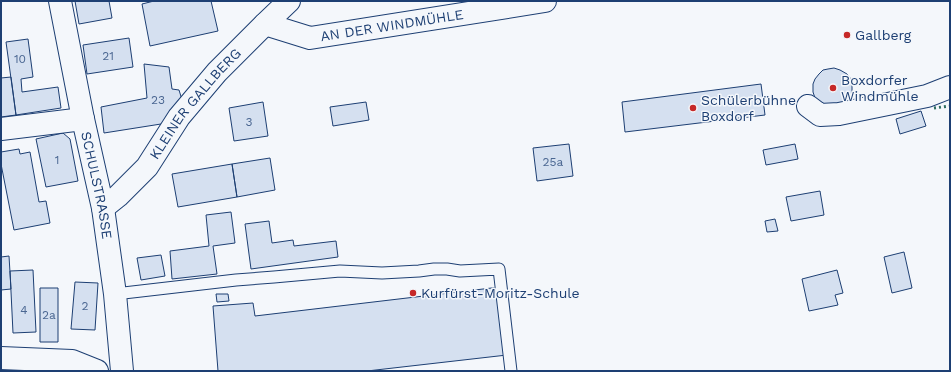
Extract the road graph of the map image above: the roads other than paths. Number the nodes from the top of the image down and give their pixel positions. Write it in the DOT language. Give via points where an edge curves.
graph roads {
  1 [pos="60,1"];
  2 [pos="289,1"];
  3 [pos="545,1"];
  4 [pos="265,24"];
  5 [pos="950,87"];
  6 [pos="808,106"];
  7 [pos="83,119"];
  8 [pos="1,129"];
  9 [pos="103,208"];
  10 [pos="116,294"];
  11 [pos="1,358"];
  12 [pos="97,371"];
  13 [pos="122,371"];
  14 [pos="511,371"];
  1 -- 7 [label="street, SCHULSTRASSE"];
  2 -- 4 [label="street, KLEINER GALLBERG"];
  3 -- 4 [label="street, AN DER WINDMÜHLE" via="310,38"];
  4 -- 9 [label="street, KLEINER GALLBERG" via="217,72 179,117 147,167"];
  5 -- 6 [label="street" via="927,96 839,114 820,115"];
  7 -- 8 [label="street"];
  7 -- 9 [label="street, SCHULSTRASSE"];
  9 -- 10 [label="street, SCHULSTRASSE"];
  10 -- 13 [label="street, SCHULSTRASSE"];
  10 -- 14 [label="lane" via="340,271 382,273 499,269"];
  11 -- 12 [label="street" via="72,361"];
}
